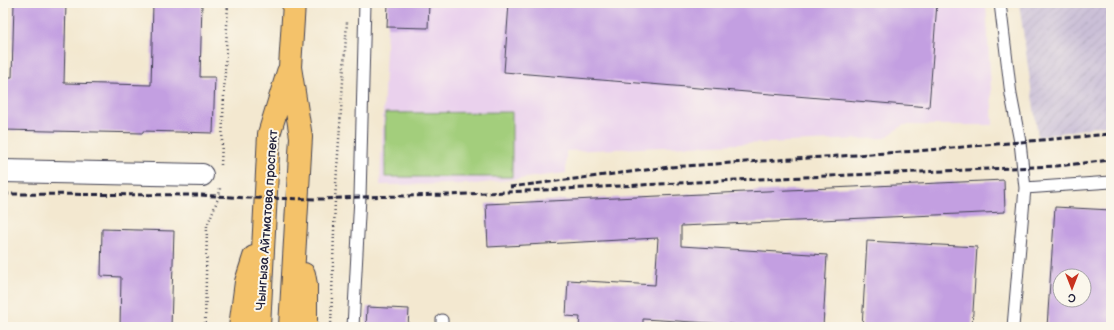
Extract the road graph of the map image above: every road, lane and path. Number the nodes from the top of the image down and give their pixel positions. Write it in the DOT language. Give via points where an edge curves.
graph roads {
  1 [pos="294,3"];
  2 [pos="365,3"];
  3 [pos="1000,3"];
  4 [pos="347,19"];
  5 [pos="290,67"];
  6 [pos="3,171"];
  7 [pos="202,175"];
  8 [pos="1111,182"];
  9 [pos="1025,188"];
  10 [pos="264,230"];
  11 [pos="295,231"];
  12 [pos="240,327"];
  13 [pos="259,327"];
  14 [pos="290,327"];
  15 [pos="306,327"];
  16 [pos="331,327"];
  17 [pos="353,327"];
  18 [pos="1013,327"];
  1 -- 5 [label="main road, Чынгыза Айтматова проспект"];
  2 -- 17 [label="lane" via="360,197"];
  3 -- 9 [label="lane"];
  4 -- 16 [label="path" via="335,198"];
  5 -- 10 [label="main road, Чынгыза Айтматова проспект" via="269,134"];
  5 -- 11 [label="main road, Чынгыза Айтматова проспект" via="302,137"];
  6 -- 7 [label="street"];
  8 -- 9 [label="lane"];
  9 -- 18 [label="lane"];
  10 -- 12 [label="main road" via="246,282"];
  10 -- 13 [label="main road, Чынгыза Айтматова проспект"];
  11 -- 14 [label="main road, Чынгыза Айтматова проспект"];
  11 -- 15 [label="main road" via="306,285"];
}
